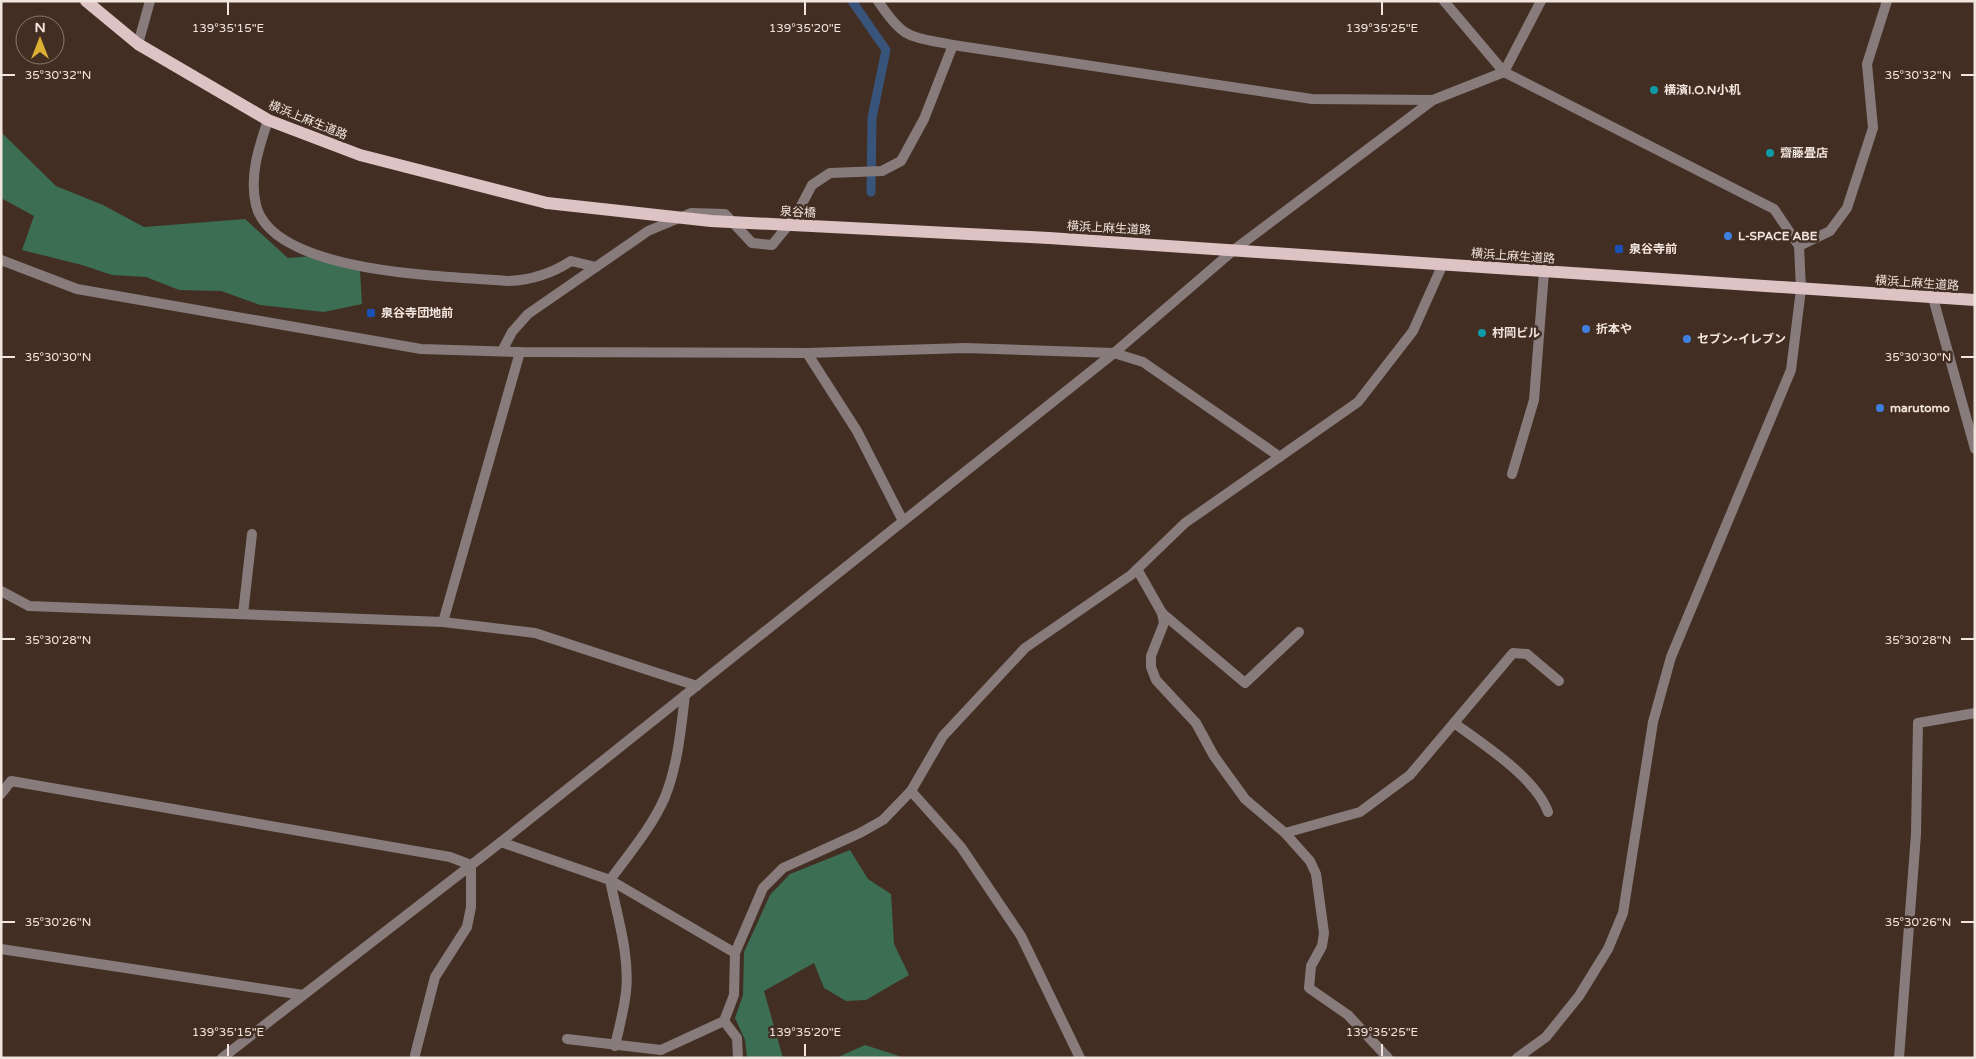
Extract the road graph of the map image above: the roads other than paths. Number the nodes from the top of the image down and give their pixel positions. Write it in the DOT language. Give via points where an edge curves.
graph roads {
  1 [pos="86,1"];
  2 [pos="150,1"];
  3 [pos="878,1"];
  4 [pos="1444,1"];
  5 [pos="1540,1"];
  6 [pos="1887,1"];
  7 [pos="138,44"];
  8 [pos="953,45"];
  9 [pos="1504,72"];
  10 [pos="1434,100"];
  11 [pos="268,120"];
  12 [pos="547,203"];
  13 [pos="1049,238"];
  14 [pos="1799,246"];
  15 [pos="1235,249"];
  16 [pos="1,260"];
  17 [pos="1442,266"];
  18 [pos="596,267"];
  19 [pos="1544,272"];
  20 [pos="1801,289"];
  21 [pos="1934,298"];
  22 [pos="1975,300"];
  23 [pos="502,351"];
  24 [pos="520,352"];
  25 [pos="807,353"];
  26 [pos="1114,353"];
  27 [pos="1975,449"];
  28 [pos="1280,457"];
  29 [pos="1512,474"];
  30 [pos="903,521"];
  31 [pos="252,534"];
  32 [pos="1137,569"];
  33 [pos="1,592"];
  34 [pos="1162,613"];
  35 [pos="243,614"];
  36 [pos="443,622"];
  37 [pos="1299,632"];
  38 [pos="1559,682"];
  39 [pos="697,686"];
  40 [pos="684,695"];
  41 [pos="1975,713"];
  42 [pos="1454,723"];
  43 [pos="911,791"];
  44 [pos="1,794"];
  45 [pos="1548,812"];
  46 [pos="1285,833"];
  47 [pos="501,842"];
  48 [pos="471,865"];
  49 [pos="610,880"];
  50 [pos="1,948"];
  51 [pos="735,953"];
  52 [pos="303,994"];
  53 [pos="724,1022"];
  54 [pos="567,1039"];
  55 [pos="615,1046"];
  56 [pos="415,1054"];
  57 [pos="222,1058"];
  58 [pos="738,1058"];
  59 [pos="1080,1058"];
  60 [pos="1388,1058"];
  61 [pos="1517,1058"];
  62 [pos="1899,1058"];
  1 -- 7 [label="main road, 横浜上麻生道路"];
  2 -- 7 [label="street"];
  3 -- 8 [label="street" via="902,32"];
  4 -- 9 [label="street"];
  5 -- 9 [label="street"];
  6 -- 14 [label="street" via="1867,64 1873,128 1847,208 1830,231"];
  7 -- 11 [label="main road, 横浜上麻生道路"];
  8 -- 10 [label="street" via="1312,99"];
  8 -- 18 [label="street" via="924,119 902,161 882,171 830,173 812,185 795,217 772,245 752,243 725,214 691,213 648,231"];
  9 -- 10 [label="street"];
  9 -- 14 [label="street" via="1774,209"];
  10 -- 15 [label="street"];
  11 -- 12 [label="main road, 横浜上麻生道路" via="360,155"];
  11 -- 18 [label="street" via="257,154 253,182 256,207 270,229 290,245 326,259 372,269 509,281 527,280 555,271 571,261"];
  12 -- 13 [label="main road, 泉谷橋, bridge" via="711,221"];
  13 -- 15 [label="main road, 横浜上麻生道路"];
  14 -- 20 [label="street"];
  15 -- 17 [label="main road, 横浜上麻生道路"];
  15 -- 26 [label="street"];
  16 -- 23 [label="street" via="77,288 421,348"];
  17 -- 19 [label="main road, 横浜上麻生道路"];
  17 -- 28 [label="street" via="1413,331 1358,402"];
  18 -- 23 [label="street" via="528,314 512,332"];
  19 -- 20 [label="main road, 横浜上麻生道路"];
  19 -- 29 [label="street" via="1534,400"];
  20 -- 21 [label="main road, 横浜上麻生道路"];
  20 -- 61 [label="street" via="1791,370 1671,656 1653,722 1623,913 1608,949 1579,996 1546,1037"];
  21 -- 22 [label="main road, 横浜上麻生道路"];
  21 -- 27 [label="street"];
  23 -- 24 [label="street"];
  24 -- 25 [label="street"];
  24 -- 36 [label="street"];
  25 -- 26 [label="street" via="965,348"];
  25 -- 30 [label="street" via="857,431"];
  26 -- 28 [label="street" via="1142,362"];
  26 -- 30 [label="street"];
  28 -- 32 [label="street" via="1184,523"];
  30 -- 39 [label="street"];
  31 -- 35 [label="street"];
  32 -- 34 [label="street"];
  32 -- 43 [label="street" via="1025,648 944,736"];
  33 -- 35 [label="street" via="29,606"];
  34 -- 37 [label="street" via="1245,683"];
  34 -- 46 [label="street" via="1164,623 1151,656 1156,680 1196,723 1214,756 1245,799"];
  35 -- 36 [label="street"];
  36 -- 39 [label="street" via="535,633"];
  38 -- 42 [label="street" via="1527,654 1513,654"];
  39 -- 40 [label="street"];
  40 -- 47 [label="street"];
  40 -- 49 [label="street" via="680,742 665,796 642,836"];
  41 -- 62 [label="street" via="1918,723 1916,834"];
  42 -- 45 [label="street" via="1509,765 1544,801"];
  42 -- 46 [label="street" via="1410,776 1360,812"];
  43 -- 51 [label="street" via="883,820 783,868 763,888"];
  43 -- 59 [label="street" via="961,847 1021,936"];
  44 -- 48 [label="street" via="11,781 450,857"];
  46 -- 60 [label="street" via="1310,861 1316,874 1324,933 1322,946 1311,966 1309,988 1348,1015"];
  47 -- 48 [label="street"];
  47 -- 49 [label="street"];
  48 -- 52 [label="street"];
  48 -- 56 [label="street" via="471,907 467,928 435,977"];
  49 -- 51 [label="street"];
  49 -- 55 [label="street" via="627,976"];
  50 -- 52 [label="street"];
  51 -- 53 [label="street" via="734,994"];
  52 -- 57 [label="street"];
  53 -- 55 [label="street" via="661,1050"];
  53 -- 58 [label="street" via="737,1038"];
  54 -- 55 [label="street"];
}
